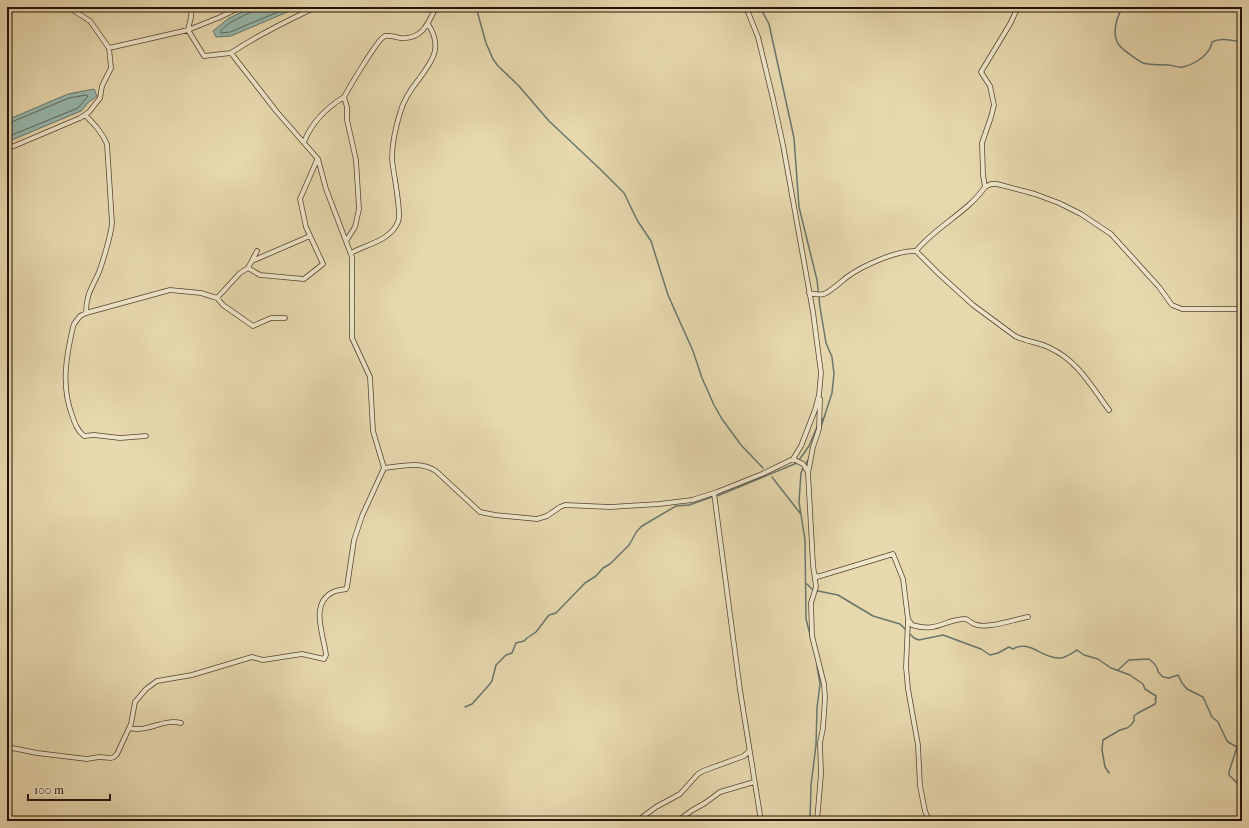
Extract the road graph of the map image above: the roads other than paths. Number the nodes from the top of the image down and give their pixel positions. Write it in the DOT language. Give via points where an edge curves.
graph roads {
  1 [pos="68,7"];
  2 [pos="192,7"];
  3 [pos="241,7"];
  4 [pos="316,7"];
  5 [pos="436,7"];
  6 [pos="746,7"];
  7 [pos="1018,7"];
  8 [pos="428,24"];
  9 [pos="188,30"];
  10 [pos="109,48"];
  11 [pos="231,53"];
  12 [pos="344,97"];
  13 [pos="85,115"];
  14 [pos="304,142"];
  15 [pos="7,149"];
  16 [pos="318,159"];
  17 [pos="985,187"];
  18 [pos="310,236"];
  19 [pos="346,241"];
  20 [pos="257,251"];
  21 [pos="916,251"];
  22 [pos="351,253"];
  23 [pos="252,261"];
  24 [pos="248,268"];
  25 [pos="809,293"];
  26 [pos="217,298"];
  27 [pos="1242,309"];
  28 [pos="86,313"];
  29 [pos="285,318"];
  30 [pos="819,395"];
  31 [pos="1108,410"];
  32 [pos="146,436"];
  33 [pos="792,459"];
  34 [pos="384,468"];
  35 [pos="808,473"];
  36 [pos="714,493"];
  37 [pos="815,575"];
  38 [pos="1028,617"];
  39 [pos="908,619"];
  40 [pos="181,723"];
  41 [pos="130,728"];
  42 [pos="7,747"];
  43 [pos="749,751"];
  44 [pos="754,782"];
  45 [pos="637,821"];
  46 [pos="678,821"];
  47 [pos="761,821"];
  48 [pos="817,821"];
  49 [pos="929,821"];
  1 -- 10 [label="street" via="90,21"];
  2 -- 9 [label="street"];
  3 -- 9 [label="street"];
  4 -- 11 [label="street" via="248,41"];
  5 -- 8 [label="street"];
  6 -- 25 [label="street" via="761,48 775,107"];
  7 -- 17 [label="street" via="980,72 990,86 994,105 982,143"];
  8 -- 12 [label="street" via="411,38 381,38 366,58"];
  8 -- 22 [label="street" via="434,35 435,54 403,105 394,143 392,157 399,221 383,238"];
  9 -- 10 [label="street"];
  9 -- 11 [label="street" via="204,56"];
  10 -- 13 [label="street" via="111,68 102,86 100,98"];
  11 -- 14 [label="street"];
  12 -- 14 [label="street" via="316,120 308,130"];
  12 -- 19 [label="street" via="356,160 359,209 355,227"];
  13 -- 15 [label="street"];
  13 -- 28 [label="street" via="104,136 106,144 112,223 102,262 86,300"];
  14 -- 16 [label="street"];
  16 -- 18 [label="street" via="300,199"];
  16 -- 19 [label="street" via="326,189"];
  17 -- 21 [label="street" via="973,201 934,232"];
  17 -- 27 [label="street" via="997,184 1046,197 1092,221 1116,239 1172,305 1182,309"];
  18 -- 23 [label="street"];
  18 -- 24 [label="street" via="323,264 304,278 260,275"];
  19 -- 22 [label="street"];
  20 -- 23 [label="street"];
  21 -- 25 [label="street" via="905,252 865,266 824,294"];
  21 -- 31 [label="street" via="969,301 1015,336 1048,347 1076,365"];
  22 -- 34 [label="street" via="352,338 370,377 373,431"];
  23 -- 24 [label="street"];
  24 -- 26 [label="street"];
  25 -- 30 [label="street" via="820,367"];
  26 -- 28 [label="street" via="201,293 170,290"];
  26 -- 29 [label="street" via="223,306 253,326 271,318"];
  28 -- 32 [label="street" via="74,324 65,381 66,398 75,427 84,436"];
  30 -- 33 [label="street" via="801,446"];
  30 -- 35 [label="street" via="819,429"];
  33 -- 35 [label="street" via="803,464"];
  33 -- 36 [label="street"];
  34 -- 36 [label="street" via="422,465 429,467 480,512 537,519 565,505 610,507 659,504 692,500"];
  34 -- 41 [label="street" via="354,540 347,587 330,594 320,607 320,624 326,655 324,659 302,654 263,660 252,657 158,681 146,689 136,702"];
  35 -- 37 [label="street"];
  36 -- 43 [label="street"];
  37 -- 39 [label="street" via="818,577 893,554 903,579"];
  37 -- 48 [label="street" via="816,587 811,603 812,636 825,698 820,743 821,774"];
  38 -- 39 [label="street" via="986,626 975,625 961,619 926,628 912,625"];
  39 -- 49 [label="street" via="908,689 918,745 920,786"];
  40 -- 41 [label="street"];
  41 -- 42 [label="street" via="117,754 111,758 87,759"];
  43 -- 44 [label="street"];
  43 -- 45 [label="street" via="744,756 698,774 680,794"];
  44 -- 46 [label="street" via="720,792"];
  44 -- 47 [label="street"];
}
